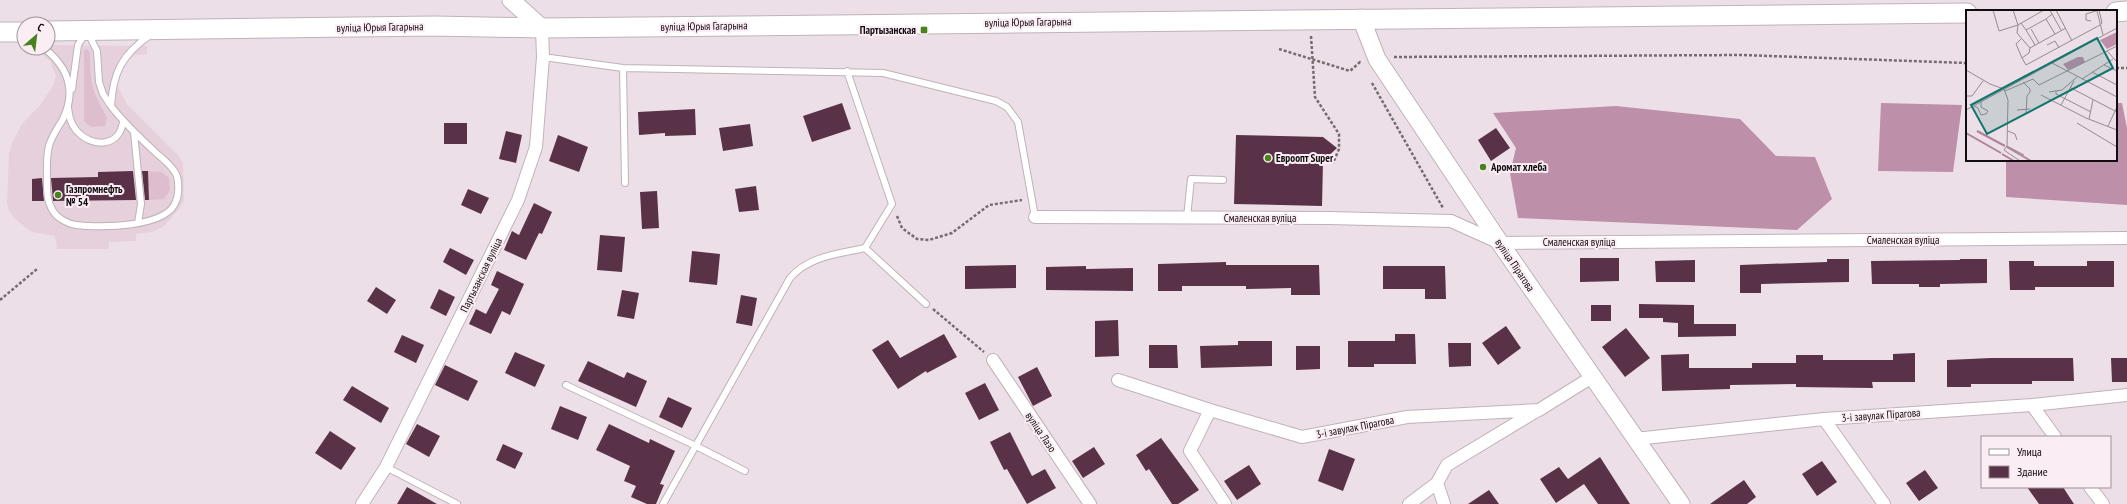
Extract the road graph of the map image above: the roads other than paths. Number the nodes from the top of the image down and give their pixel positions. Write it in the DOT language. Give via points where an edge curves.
graph roads {
  1 [pos="511,0"];
  2 [pos="1966,13"];
  3 [pos="1361,18"];
  4 [pos="542,28"];
  5 [pos="157,30"];
  6 [pos="56,31"];
  7 [pos="87,31"];
  8 [pos="52,56"];
  9 [pos="542,57"];
  10 [pos="623,68"];
  11 [pos="847,72"];
  12 [pos="71,92"];
  13 [pos="111,106"];
  14 [pos="68,107"];
  15 [pos="123,122"];
  16 [pos="134,132"];
  17 [pos="1223,180"];
  18 [pos="625,183"];
  19 [pos="1036,217"];
  20 [pos="1187,218"];
  21 [pos="138,223"];
  22 [pos="2127,238"];
  23 [pos="1500,243"];
  24 [pos="865,248"];
  25 [pos="926,304"];
  26 [pos="993,360"];
  27 [pos="1592,377"];
  28 [pos="1118,380"];
  29 [pos="566,385"];
  30 [pos="2127,395"];
  31 [pos="2032,405"];
  32 [pos="1210,410"];
  33 [pos="1539,410"];
  34 [pos="1824,419"];
  35 [pos="2054,436"];
  36 [pos="1635,438"];
  37 [pos="696,446"];
  38 [pos="386,467"];
  39 [pos="745,471"];
  40 [pos="1437,483"];
  41 [pos="2091,488"];
  42 [pos="362,504"];
  43 [pos="457,504"];
  44 [pos="663,504"];
  45 [pos="1090,504"];
  46 [pos="1225,504"];
  47 [pos="1409,504"];
  48 [pos="1444,504"];
  49 [pos="1681,504"];
  50 [pos="1884,504"];
  51 [pos="2103,504"];
  1 -- 4 [label="main road"];
  2 -- 3 [label="main road, вуліца Юрыя Гагарына"];
  3 -- 4 [label="main road, вуліца Юрыя Гагарына"];
  3 -- 23 [label="main road, вуліца Пірагова" via="1377,60"];
  4 -- 5 [label="main road, вуліца Юрыя Гагарына" via="434,26"];
  4 -- 9 [label="street, Партызанская вуліца"];
  5 -- 7 [label="main road, вуліца Юрыя Гагарына"];
  5 -- 13 [label="lane" via="137,44 124,59 115,74"];
  6 -- 7 [label="main road, вуліца Юрыя Гагарына"];
  7 -- 12 [label="lane" via="75,55"];
  7 -- 13 [label="lane" via="98,50 99,82"];
  8 -- 12 [label="lane" via="63,67"];
  9 -- 10 [label="lane"];
  9 -- 38 [label="street, Партызанская вуліца" via="536,147 518,200"];
  10 -- 11 [label="lane"];
  10 -- 18 [label="lane"];
  11 -- 19 [label="lane" via="883,73 916,80 996,101 1007,107 1018,122"];
  11 -- 24 [label="lane" via="892,204"];
  12 -- 14 [label="lane"];
  13 -- 15 [label="lane"];
  14 -- 15 [label="lane" via="70,120 76,130 89,140 110,142 121,132"];
  14 -- 21 [label="lane" via="49,146 47,197 53,212 75,225"];
  15 -- 16 [label="lane"];
  16 -- 21 [label="lane" via="139,178"];
  16 -- 21 [label="lane" via="170,166 176,174 178,184 177,200 172,209 151,221"];
  17 -- 20 [label="lane" via="1191,179"];
  19 -- 20 [label="street, Смаленская вуліца"];
  20 -- 23 [label="street, Смаленская вуліца" via="1451,221"];
  22 -- 23 [label="street, Смаленская вуліца"];
  23 -- 27 [label="main road, вуліца Пірагова"];
  24 -- 25 [label="lane"];
  24 -- 37 [label="lane" via="812,260 798,268"];
  26 -- 45 [label="street, вуліца Лазо"];
  27 -- 33 [label="street, 3-і завулак Пірагова"];
  27 -- 36 [label="main road, вуліца Пірагова"];
  28 -- 32 [label="street, 3-і завулак Пірагова"];
  29 -- 37 [label="lane"];
  30 -- 31 [label="street, 3-і завулак Пірагова"];
  31 -- 34 [label="street, 3-і завулак Пірагова"];
  31 -- 35 [label="street"];
  32 -- 33 [label="street, 3-і завулак Пірагова" via="1302,437 1407,417"];
  32 -- 46 [label="street" via="1190,451"];
  33 -- 40 [label="street" via="1447,465"];
  34 -- 36 [label="street, 3-і завулак Пірагова"];
  34 -- 50 [label="street"];
  36 -- 49 [label="main road, вуліца Пірагова"];
  37 -- 39 [label="lane"];
  37 -- 44 [label="lane"];
  38 -- 42 [label="street, Партызанская вуліца"];
  38 -- 43 [label="lane"];
  40 -- 47 [label="street"];
  40 -- 48 [label="street"];
  41 -- 51 [label="street"];
}
